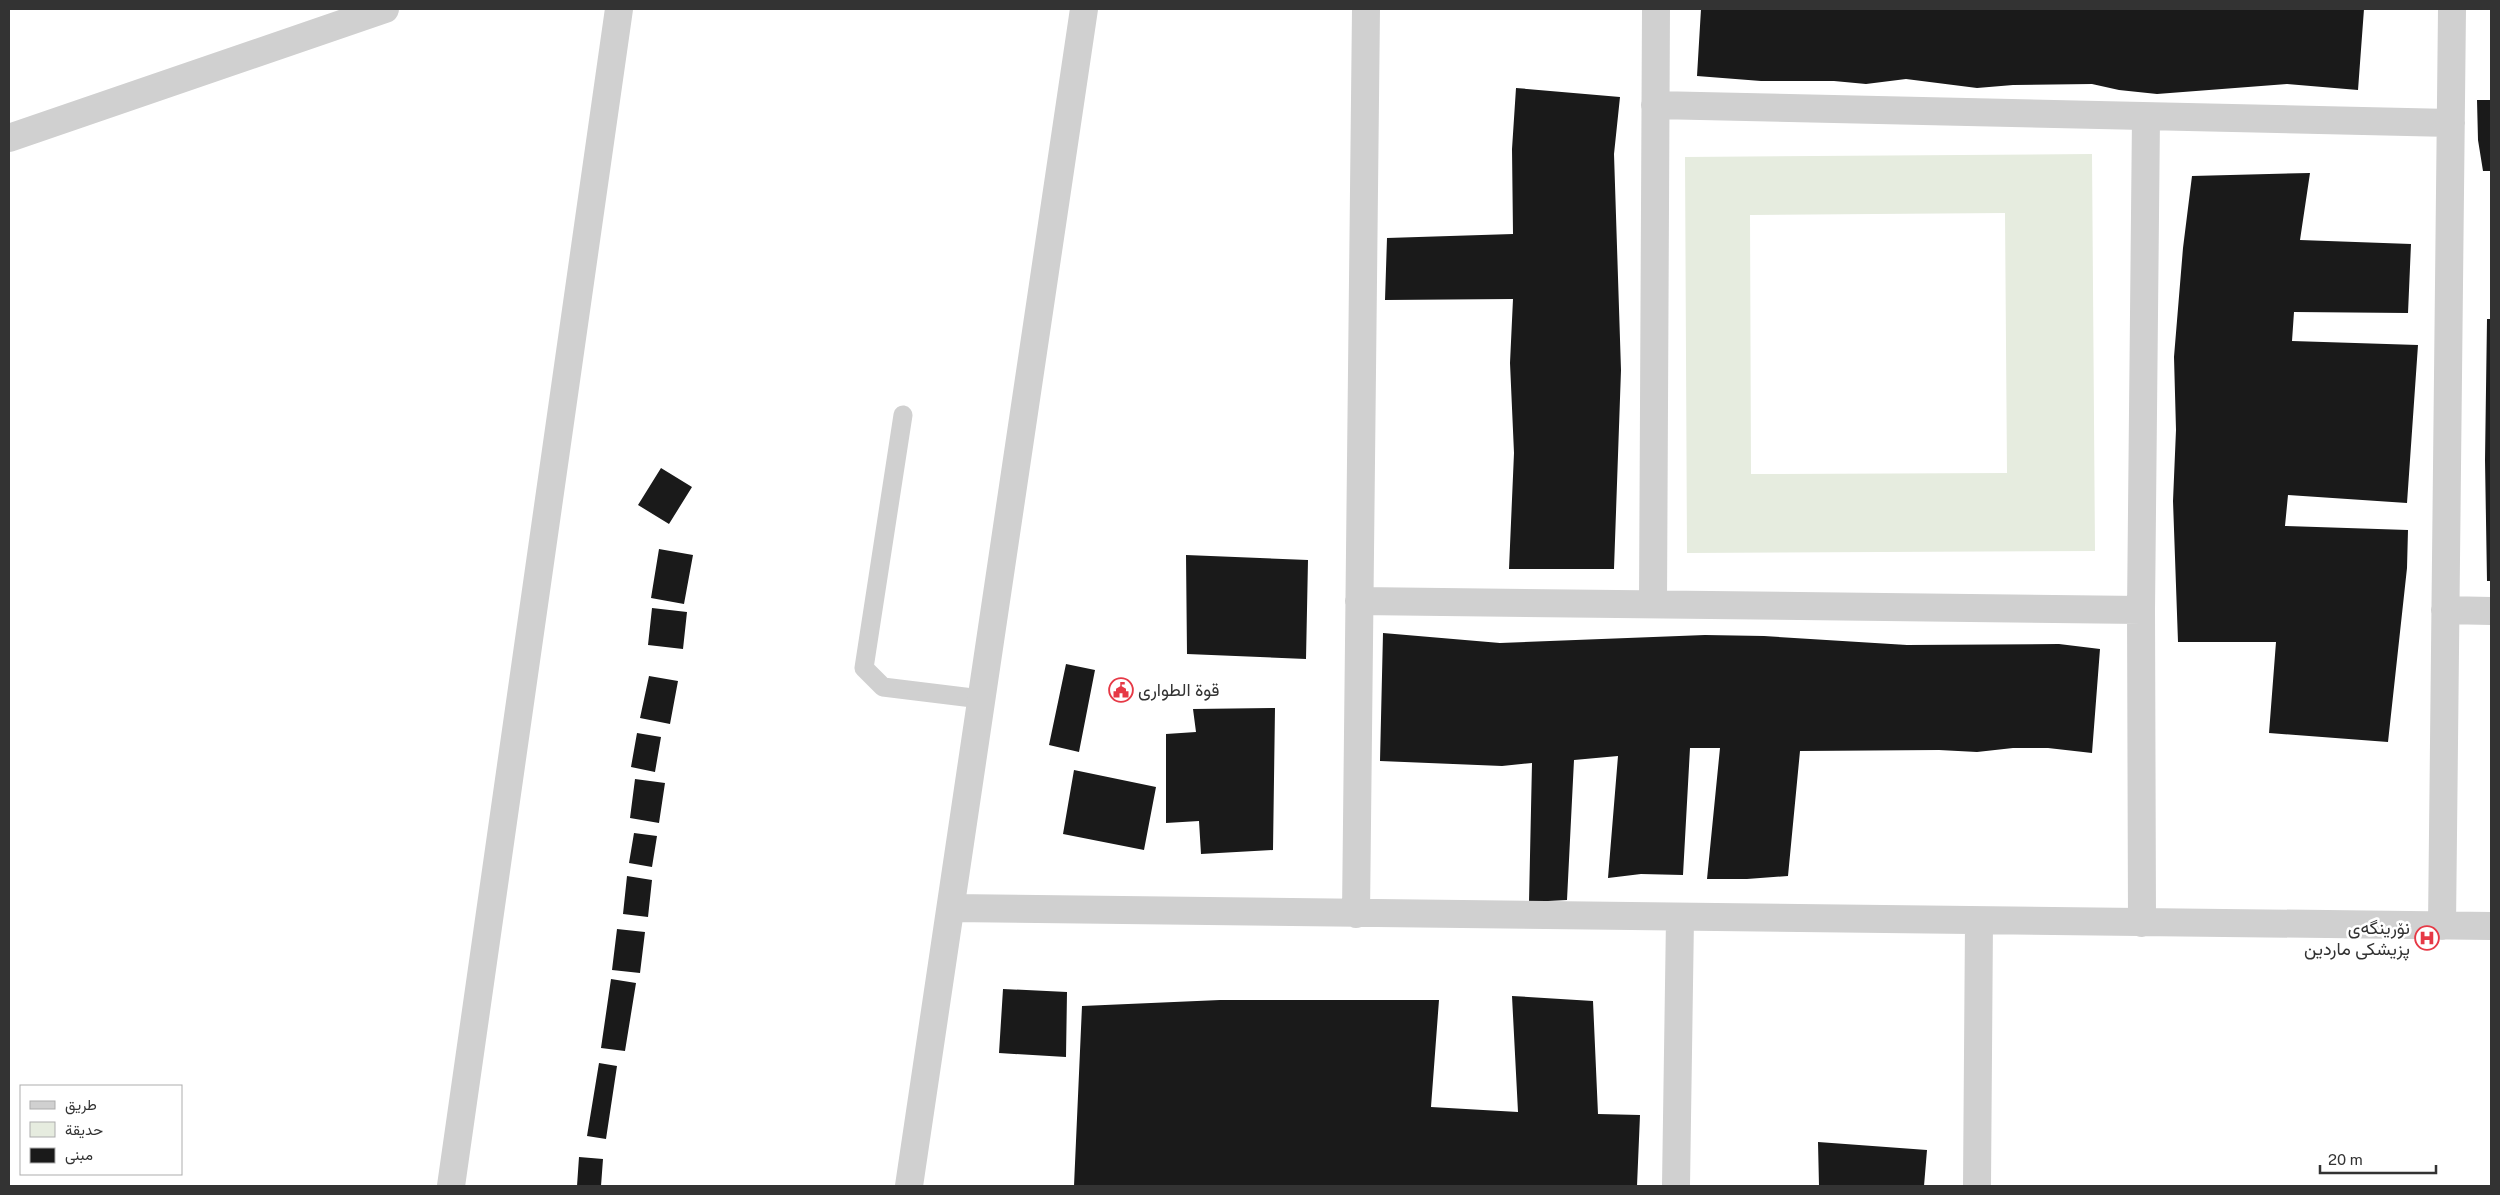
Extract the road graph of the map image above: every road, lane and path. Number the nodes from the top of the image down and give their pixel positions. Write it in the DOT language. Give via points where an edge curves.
graph roads {
  1 [pos="385,9"];
  2 [pos="619,9"];
  3 [pos="1084,9"];
  4 [pos="1366,9"];
  5 [pos="1656,9"];
  6 [pos="2452,9"];
  7 [pos="1655,105"];
  8 [pos="2146,117"];
  9 [pos="2451,123"];
  10 [pos="9,138"];
  11 [pos="903,415"];
  12 [pos="1359,601"];
  13 [pos="1653,603"];
  14 [pos="2141,610"];
  15 [pos="2445,610"];
  16 [pos="2491,611"];
  17 [pos="981,699"];
  18 [pos="951,908"];
  19 [pos="1356,914"];
  20 [pos="1680,918"];
  21 [pos="1979,921"];
  22 [pos="2142,923"];
  23 [pos="2442,926"];
  24 [pos="2491,926"];
  25 [pos="451,1186"];
  26 [pos="909,1186"];
  27 [pos="1676,1186"];
  28 [pos="1976,1186"];
  1 -- 10 [label="street"];
  2 -- 25 [label="street"];
  3 -- 17 [label="street"];
  4 -- 12 [label="street"];
  5 -- 7 [label="street"];
  6 -- 9 [label="street"];
  7 -- 8 [label="street"];
  7 -- 13 [label="street"];
  8 -- 9 [label="street"];
  8 -- 14 [label="street"];
  9 -- 15 [label="street"];
  11 -- 17 [label="lane" via="864,668 883,688"];
  12 -- 13 [label="street"];
  12 -- 19 [label="street"];
  13 -- 14 [label="street"];
  14 -- 22 [label="street"];
  15 -- 16 [label="street"];
  15 -- 23 [label="street"];
  17 -- 18 [label="street"];
  18 -- 19 [label="street"];
  18 -- 26 [label="street"];
  19 -- 20 [label="street"];
  20 -- 21 [label="street"];
  20 -- 27 [label="street"];
  21 -- 22 [label="street"];
  21 -- 28 [label="street"];
  22 -- 23 [label="street"];
  23 -- 24 [label="street"];
}
